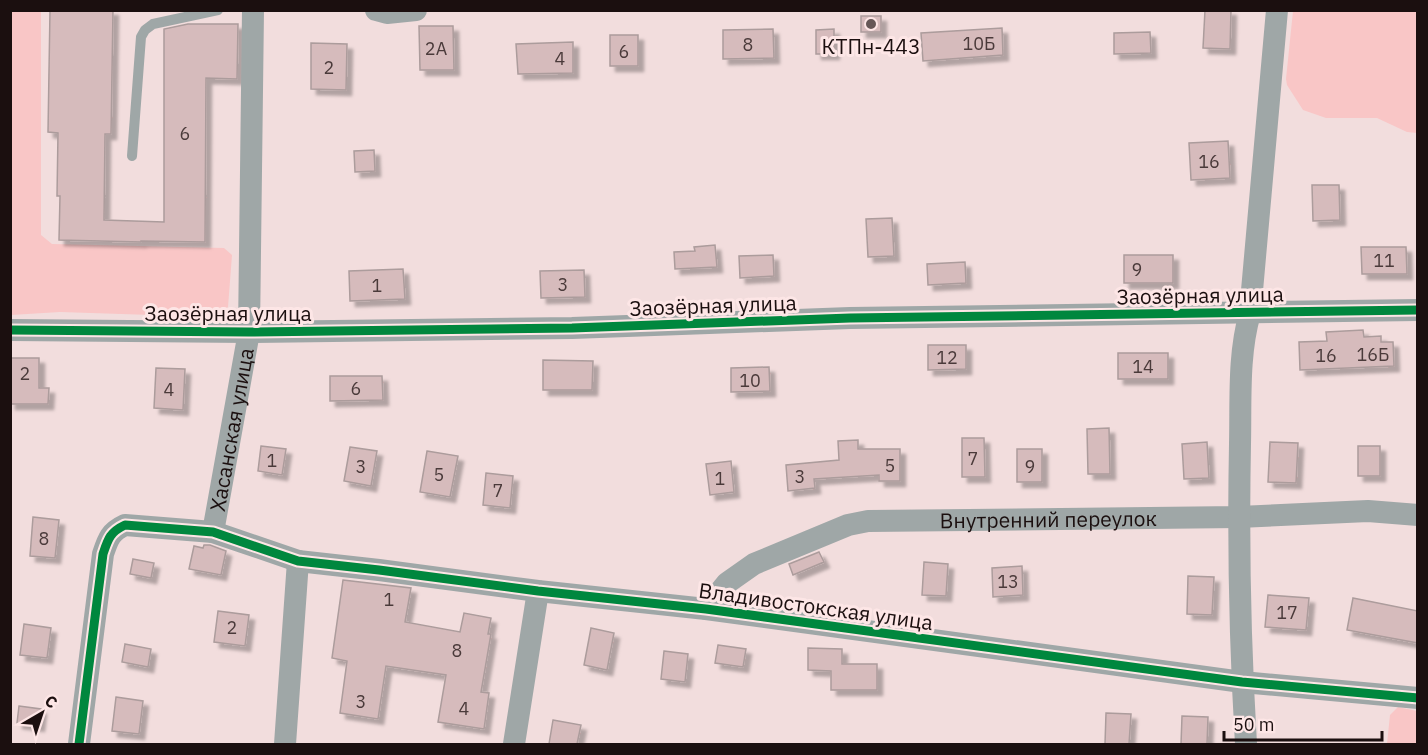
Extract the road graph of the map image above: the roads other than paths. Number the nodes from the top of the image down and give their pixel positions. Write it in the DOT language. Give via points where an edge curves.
graph roads {
  1 [pos="218,10"];
  2 [pos="253,10"];
  3 [pos="376,10"];
  4 [pos="417,10"];
  5 [pos="1277,10"];
  6 [pos="132,156"];
  7 [pos="1418,310"];
  8 [pos="1250,313"];
  9 [pos="10,330"];
  10 [pos="249,333"];
  11 [pos="1418,515"];
  12 [pos="1239,517"];
  13 [pos="213,532"];
  14 [pos="298,561"];
  15 [pos="538,591"];
  16 [pos="706,609"];
  17 [pos="1242,681"];
  18 [pos="1418,698"];
  19 [pos="79,744"];
  20 [pos="285,744"];
  21 [pos="514,744"];
  22 [pos="1245,744"];
  1 -- 6 [label="lane" via="153,24 145,30 141,37"];
  2 -- 10 [label="street, Хасанская улица"];
  3 -- 4 [label="street"];
  5 -- 8 [label="street"];
  7 -- 8 [label="street, Заозёрная улица"];
  8 -- 10 [label="street, Заозёрная улица" via="849,318 572,328"];
  8 -- 12 [label="street" via="1242,347"];
  9 -- 10 [label="street, Заозёрная улица"];
  10 -- 13 [label="street, Хасанская улица"];
  11 -- 12 [label="street, Внутренний переулок" via="1368,510"];
  12 -- 16 [label="street, Внутренний переулок" via="868,521 848,525 754,564 726,583"];
  12 -- 17 [label="street"];
  13 -- 14 [label="street, Владивостокская улица"];
  13 -- 19 [label="street, Хасанская улица" via="125,525 108,539"];
  14 -- 15 [label="street, Владивостокская улица"];
  14 -- 20 [label="street"];
  15 -- 16 [label="street, Владивостокская улица"];
  15 -- 21 [label="street"];
  16 -- 17 [label="street, Владивостокская улица"];
  17 -- 18 [label="street, Владивостокская улица"];
  17 -- 22 [label="street"];
}
